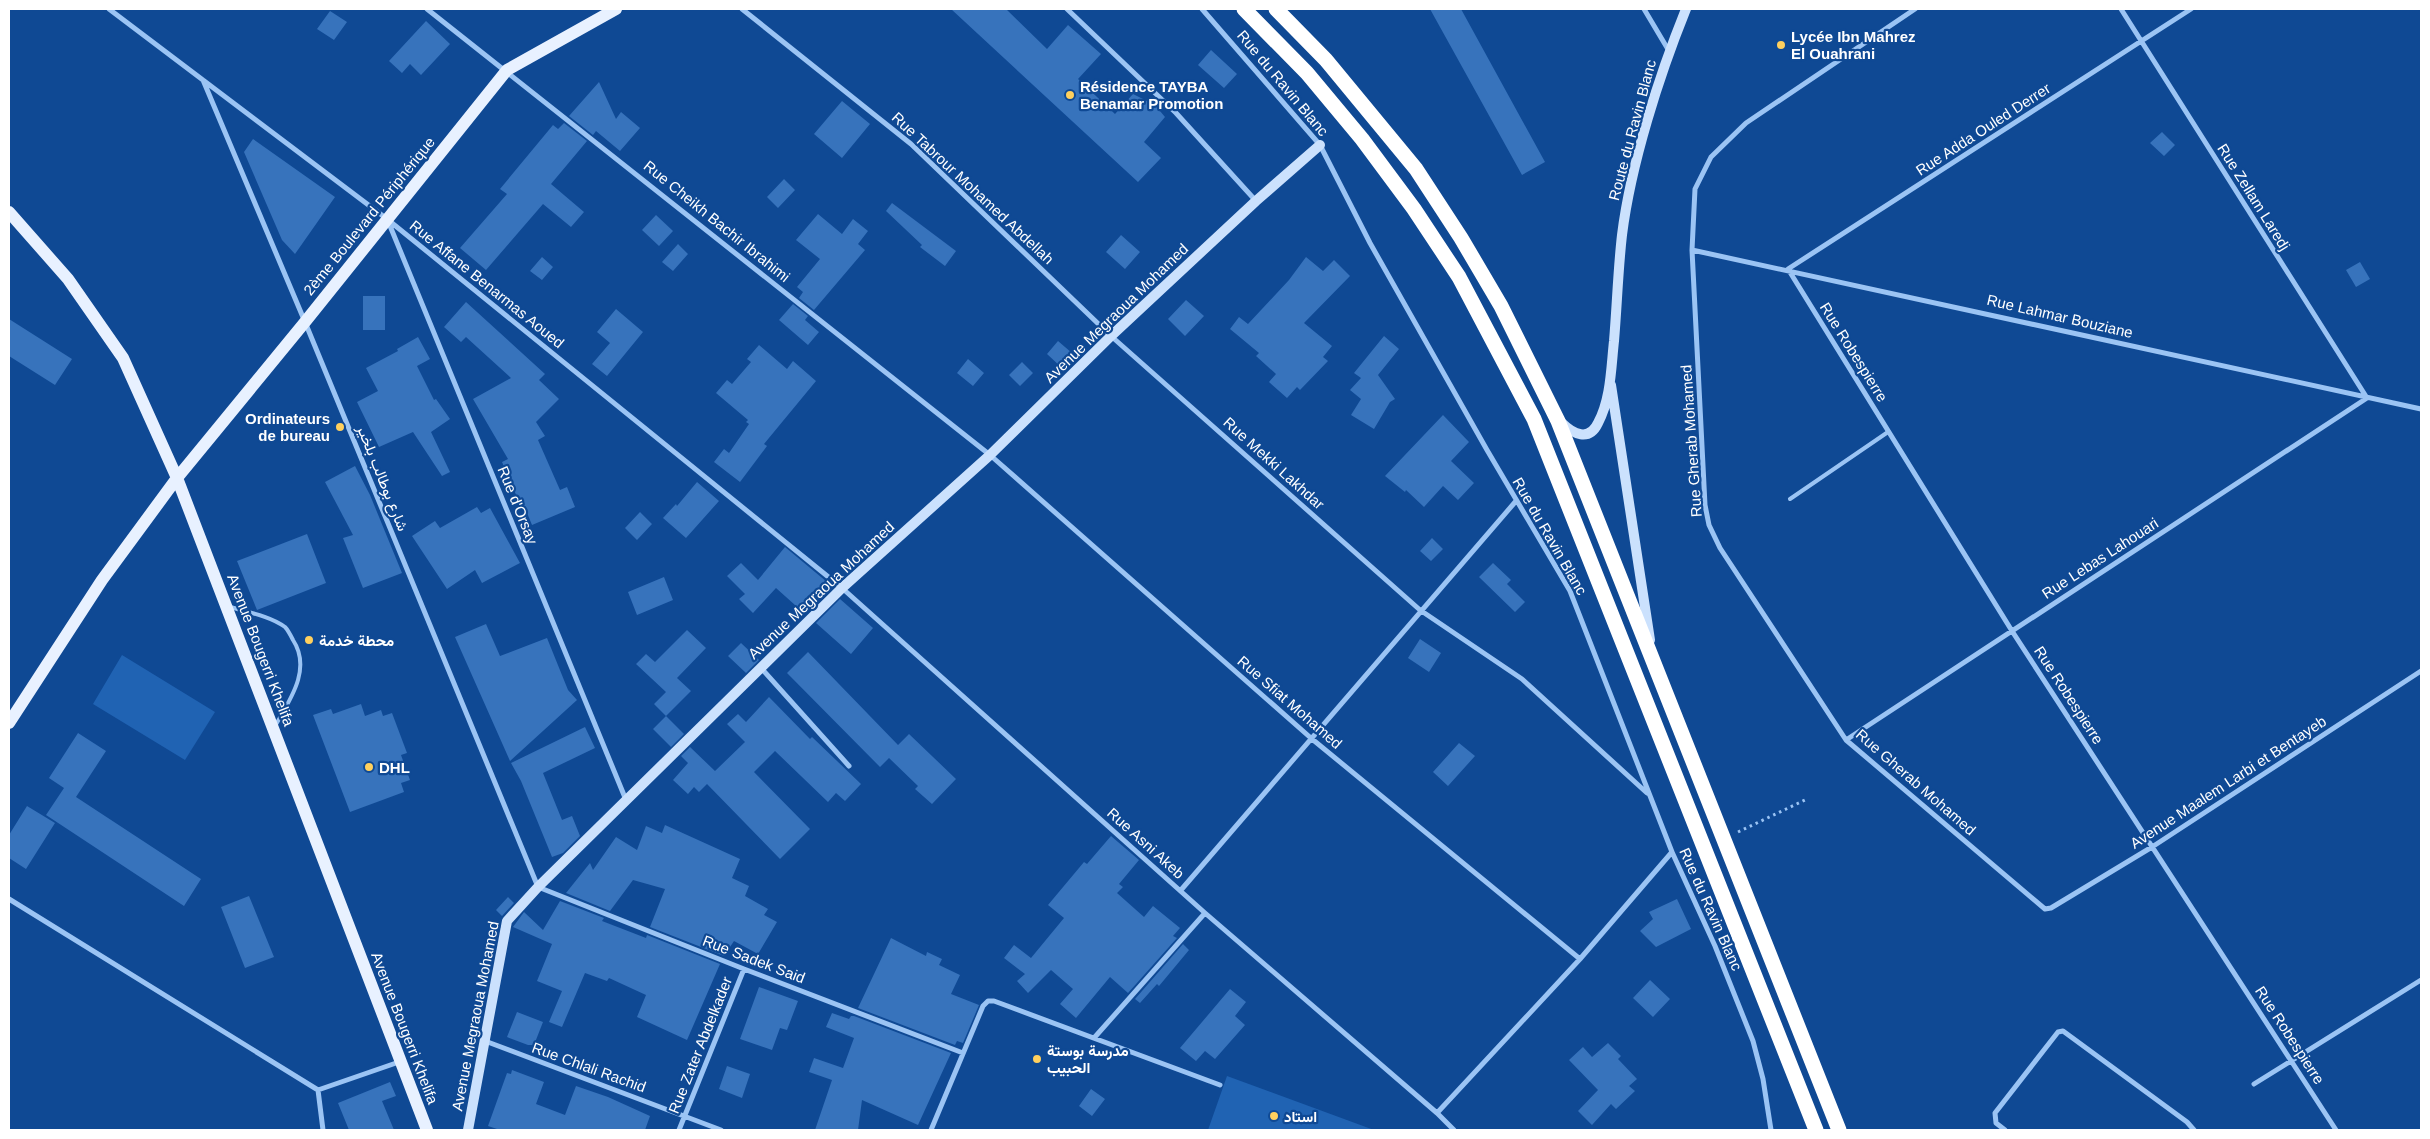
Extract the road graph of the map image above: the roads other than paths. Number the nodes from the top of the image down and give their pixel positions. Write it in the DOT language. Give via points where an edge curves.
graph roads {
  1 [pos="109,9"];
  2 [pos="428,9"];
  3 [pos="616,9"];
  4 [pos="742,9"];
  5 [pos="1067,9"];
  6 [pos="1202,9"];
  7 [pos="1244,9"];
  8 [pos="1276,9"];
  9 [pos="1644,9"];
  10 [pos="1686,9"];
  11 [pos="1915,9"];
  12 [pos="2121,9"];
  13 [pos="2192,9"];
  14 [pos="2142,42"];
  15 [pos="1669,51"];
  16 [pos="507,70"];
  17 [pos="202,80"];
  18 [pos="1320,145"];
  19 [pos="1256,201"];
  20 [pos="9,212"];
  21 [pos="387,219"];
  22 [pos="1692,250"];
  23 [pos="1788,269"];
  24 [pos="306,322"];
  25 [pos="1111,336"];
  26 [pos="1610,382"];
  27 [pos="2367,398"];
  28 [pos="1550,405"];
  29 [pos="2421,409"];
  30 [pos="1888,432"];
  31 [pos="990,455"];
  32 [pos="177,478"];
  33 [pos="1790,499"];
  34 [pos="1516,500"];
  35 [pos="842,588"];
  36 [pos="227,606"];
  37 [pos="1420,610"];
  38 [pos="2012,631"];
  39 [pos="1652,659"];
  40 [pos="760,667"];
  41 [pos="2421,671"];
  42 [pos="9,723"];
  43 [pos="274,728"];
  44 [pos="1312,739"];
  45 [pos="1846,740"];
  46 [pos="849,766"];
  47 [pos="1649,795"];
  48 [pos="626,801"];
  49 [pos="2152,847"];
  50 [pos="1672,852"];
  51 [pos="538,886"];
  52 [pos="1180,890"];
  53 [pos="9,899"];
  54 [pos="2045,908"];
  55 [pos="1205,913"];
  56 [pos="1580,959"];
  57 [pos="744,969"];
  58 [pos="2421,980"];
  59 [pos="1094,1038"];
  60 [pos="484,1041"];
  61 [pos="963,1053"];
  62 [pos="2291,1060"];
  63 [pos="399,1062"];
  64 [pos="2254,1084"];
  65 [pos="1220,1085"];
  66 [pos="318,1090"];
  67 [pos="1437,1113"];
  68 [pos="685,1116"];
  69 [pos="323,1130"];
  70 [pos="427,1130"];
  71 [pos="468,1130"];
  72 [pos="679,1130"];
  73 [pos="721,1130"];
  74 [pos="931,1130"];
  75 [pos="1454,1130"];
  76 [pos="1770,1130"];
  77 [pos="1816,1130"];
  78 [pos="1839,1130"];
  79 [pos="2005,1130"];
  80 [pos="2194,1130"];
  81 [pos="2336,1130"];
  1 -- 17 [label="street, Rue Affane Benarmas Aoued"];
  2 -- 16 [label="street, Rue Cheikh Bachir Ibrahimi"];
  3 -- 16 [label="main road, 2ème Boulevard Périphérique"];
  4 -- 25 [label="street, Rue Tabrour Mohamed Abdellah" via="911,144"];
  5 -- 19 [label="street" via="1176,113"];
  6 -- 18 [label="street, Rue du Ravin Blanc"];
  7 -- 77 [label="highway" via="1307,73 1414,209 1459,278 1534,419"];
  8 -- 28 [label="highway" via="1326,60 1416,170 1502,306"];
  9 -- 15 [label="street"];
  10 -- 15 [label="street, Route du Ravin Blanc"];
  11 -- 22 [label="street, Rue Gherab Mohamed" via="1746,123 1712,157 1695,189"];
  12 -- 14 [label="street, Rue Zellam Laredj"];
  13 -- 14 [label="street, Rue Adda Ouled Derrer"];
  14 -- 23 [label="street, Rue Adda Ouled Derrer"];
  14 -- 27 [label="street, Rue Zellam Laredj"];
  15 -- 26 [label="street, Route du Ravin Blanc" via="1634,170 1622,234"];
  16 -- 21 [label="main road, 2ème Boulevard Périphérique"];
  16 -- 31 [label="street, Rue Cheikh Bachir Ibrahimi"];
  17 -- 21 [label="street, Rue Affane Benarmas Aoued"];
  17 -- 24 [label="street, شارع بوطالب بلخير"];
  18 -- 19 [label="street, Avenue Megraoua Mohamed"];
  18 -- 34 [label="street, Rue du Ravin Blanc" via="1370,243"];
  19 -- 25 [label="street, Avenue Megraoua Mohamed"];
  20 -- 32 [label="main road, Avenue Bougerri Khelifa" via="68,279 123,358"];
  21 -- 24 [label="main road, 2ème Boulevard Périphérique"];
  21 -- 35 [label="street, Rue Affane Benarmas Aoued"];
  21 -- 48 [label="street, Rue d'Orsay"];
  22 -- 23 [label="street, Rue Lahmar Bouziane"];
  22 -- 45 [label="street, Rue Gherab Mohamed" via="1705,505 1709,525 1720,548"];
  23 -- 27 [label="street, Rue Lahmar Bouziane"];
  23 -- 30 [label="street, Rue Robespierre"];
  24 -- 32 [label="main road, 2ème Boulevard Périphérique"];
  24 -- 51 [label="street, شارع بوطالب بلخير"];
  25 -- 31 [label="street, Avenue Megraoua Mohamed"];
  25 -- 37 [label="street, Rue Mekki Lakhdar"];
  26 -- 28 [label="street" via="1598,424 1589,433 1579,435 1570,431"];
  26 -- 39 [label="street"];
  27 -- 29 [label="street, Rue Lahmar Bouziane"];
  27 -- 38 [label="street, Rue Lebas Lahouari"];
  28 -- 39 [label="highway"];
  30 -- 33 [label="lane"];
  30 -- 38 [label="street, Rue Robespierre"];
  31 -- 35 [label="street, Avenue Megraoua Mohamed"];
  31 -- 44 [label="street, Rue Sfiat Mohamed"];
  32 -- 36 [label="main road, Avenue Bougerri Khelifa"];
  32 -- 42 [label="main road, 2ème Boulevard Périphérique" via="102,580"];
  34 -- 37 [label="street"];
  34 -- 47 [label="street, Rue du Ravin Blanc" via="1570,591"];
  35 -- 40 [label="street, Avenue Megraoua Mohamed"];
  35 -- 52 [label="street, Rue Asni Akeb"];
  36 -- 43 [label="main road, Avenue Bougerri Khelifa"];
  36 -- 43 [label="lane" via="286,627 296,643 302,661 295,690"];
  37 -- 44 [label="street"];
  37 -- 47 [label="street, Rue Mekki Lakhdar" via="1522,679"];
  38 -- 45 [label="street, Rue Lebas Lahouari"];
  38 -- 49 [label="street, Rue Robespierre"];
  39 -- 78 [label="highway"];
  40 -- 46 [label="street"];
  40 -- 48 [label="street, Avenue Megraoua Mohamed"];
  41 -- 49 [label="street, Avenue Maalem Larbi et Bentayeb"];
  43 -- 63 [label="main road, Avenue Bougerri Khelifa"];
  44 -- 52 [label="street"];
  44 -- 56 [label="street, Rue Sfiat Mohamed"];
  45 -- 54 [label="street, Rue Gherab Mohamed"];
  47 -- 50 [label="street, Rue du Ravin Blanc"];
  48 -- 51 [label="street, Avenue Megraoua Mohamed"];
  49 -- 54 [label="street, Avenue Maalem Larbi et Bentayeb" via="2051,908"];
  49 -- 62 [label="street, Rue Robespierre"];
  50 -- 56 [label="street"];
  50 -- 76 [label="street, Rue du Ravin Blanc" via="1715,946 1753,1042"];
  51 -- 57 [label="street, Rue Sadek Said"];
  51 -- 60 [label="street, Avenue Megraoua Mohamed" via="506,922"];
  52 -- 55 [label="street, Rue Asni Akeb"];
  53 -- 66 [label="street"];
  55 -- 59 [label="street"];
  55 -- 67 [label="street, Rue Asni Akeb"];
  56 -- 67 [label="street"];
  57 -- 61 [label="street, Rue Sadek Said"];
  57 -- 68 [label="street, Rue Zater Abdelkader"];
  58 -- 62 [label="street"];
  59 -- 61 [label="street" via="988,1001"];
  59 -- 65 [label="street"];
  60 -- 68 [label="street, Rue Chlali Rachid"];
  60 -- 71 [label="street, Avenue Megraoua Mohamed"];
  61 -- 74 [label="street"];
  62 -- 64 [label="street"];
  62 -- 81 [label="street, Rue Robespierre"];
  63 -- 66 [label="street"];
  63 -- 70 [label="main road, Avenue Bougerri Khelifa"];
  66 -- 69 [label="street"];
  67 -- 75 [label="street, Rue Asni Akeb"];
  68 -- 72 [label="street, Rue Zater Abdelkader"];
  68 -- 73 [label="street, Rue Chlali Rachid"];
  79 -- 80 [label="street" via="1996,1123 1995,1113 2058,1032 2063,1031"];
}
